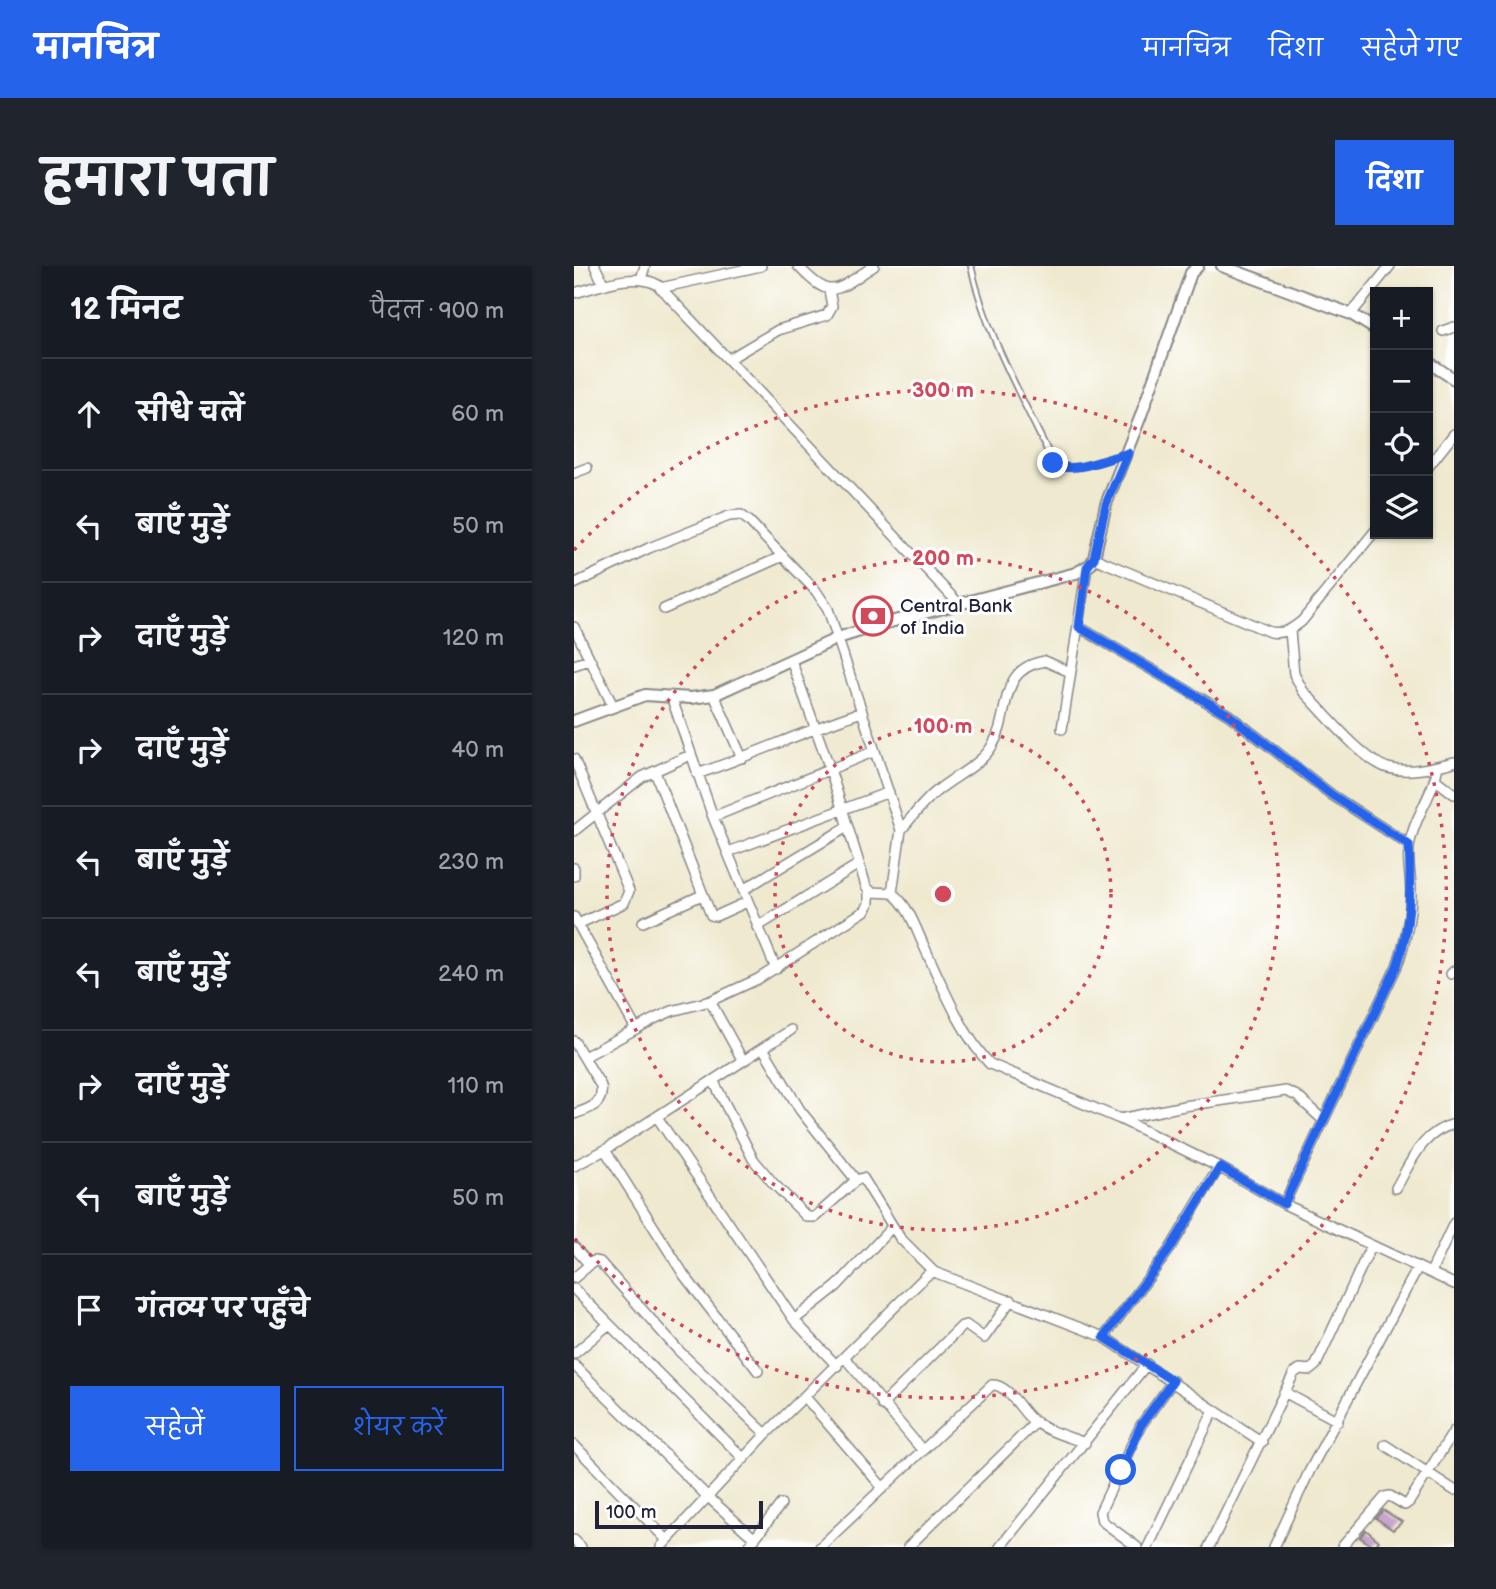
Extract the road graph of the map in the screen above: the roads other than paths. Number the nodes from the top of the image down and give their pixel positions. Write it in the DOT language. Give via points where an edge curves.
graph roads {
  1 [pos="595,266"];
  2 [pos="645,266"];
  3 [pos="761,266"];
  4 [pos="798,266"];
  5 [pos="874,266"];
  6 [pos="971,266"];
  7 [pos="1197,266"];
  8 [pos="1223,266"];
  9 [pos="1390,266"];
  10 [pos="641,279"];
  11 [pos="604,285"];
  12 [pos="660,288"];
  13 [pos="829,290"];
  14 [pos="574,293"];
  15 [pos="1351,314"];
  16 [pos="1370,326"];
  17 [pos="1454,327"];
  18 [pos="1443,331"];
  19 [pos="729,359"];
  20 [pos="1433,365"];
  21 [pos="1454,379"];
  22 [pos="1454,434"];
  23 [pos="1128,453"];
  24 [pos="1433,461"];
  25 [pos="587,468"];
  26 [pos="574,473"];
  27 [pos="1370,537"];
  28 [pos="783,556"];
  29 [pos="1090,562"];
  30 [pos="574,584"];
  31 [pos="960,605"];
  32 [pos="664,609"];
  33 [pos="574,627"];
  34 [pos="1079,627"];
  35 [pos="1290,631"];
  36 [pos="838,638"];
  37 [pos="589,660"];
  38 [pos="791,660"];
  39 [pos="574,665"];
  40 [pos="1070,672"];
  41 [pos="714,695"];
  42 [pos="671,696"];
  43 [pos="613,706"];
  44 [pos="862,712"];
  45 [pos="574,721"];
  46 [pos="816,727"];
  47 [pos="1062,729"];
  48 [pos="875,751"];
  49 [pos="690,755"];
  50 [pos="574,758"];
  51 [pos="742,758"];
  52 [pos="1454,762"];
  53 [pos="1438,766"];
  54 [pos="830,769"];
  55 [pos="577,772"];
  56 [pos="655,772"];
  57 [pos="697,774"];
  58 [pos="1436,780"];
  59 [pos="888,792"];
  60 [pos="1454,794"];
  61 [pos="842,809"];
  62 [pos="597,815"];
  63 [pos="713,817"];
  64 [pos="847,827"];
  65 [pos="901,830"];
  66 [pos="574,831"];
  67 [pos="1409,845"];
  68 [pos="728,852"];
  69 [pos="859,864"];
  70 [pos="574,868"];
  71 [pos="574,876"];
  72 [pos="743,890"];
  73 [pos="869,891"];
  74 [pos="892,893"];
  75 [pos="702,895"];
  76 [pos="747,902"];
  77 [pos="576,920"];
  78 [pos="643,922"];
  79 [pos="757,928"];
  80 [pos="776,969"];
  81 [pos="710,1001"];
  82 [pos="636,1029"];
  83 [pos="791,1030"];
  84 [pos="574,1041"];
  85 [pos="763,1048"];
  86 [pos="584,1056"];
  87 [pos="743,1061"];
  88 [pos="713,1080"];
  89 [pos="574,1114"];
  90 [pos="657,1117"];
  91 [pos="1120,1119"];
  92 [pos="1323,1120"];
  93 [pos="1454,1125"];
  94 [pos="605,1150"];
  95 [pos="574,1166"];
  96 [pos="1220,1167"];
  97 [pos="856,1180"];
  98 [pos="1396,1188"];
  99 [pos="1284,1204"];
  100 [pos="1454,1223"];
  101 [pos="892,1227"];
  102 [pos="1371,1246"];
  103 [pos="574,1247"];
  104 [pos="589,1264"];
  105 [pos="1418,1268"];
  106 [pos="934,1272"];
  107 [pos="1431,1272"];
  108 [pos="574,1278"];
  109 [pos="1454,1284"];
  110 [pos="574,1289"];
  111 [pos="1011,1300"];
  112 [pos="794,1320"];
  113 [pos="609,1324"];
  114 [pos="1104,1337"];
  115 [pos="574,1353"];
  116 [pos="845,1358"];
  117 [pos="1147,1364"];
  118 [pos="574,1365"];
  119 [pos="837,1366"];
  120 [pos="758,1371"];
  121 [pos="1173,1381"];
  122 [pos="1284,1392"];
  123 [pos="805,1397"];
  124 [pos="882,1405"];
  125 [pos="1214,1410"];
  126 [pos="1338,1420"];
  127 [pos="1036,1422"];
  128 [pos="1454,1431"];
  129 [pos="766,1434"];
  130 [pos="1262,1442"];
  131 [pos="1086,1443"];
  132 [pos="574,1445"];
  133 [pos="1385,1445"];
  134 [pos="923,1451"];
  135 [pos="744,1459"];
  136 [pos="1428,1473"];
  137 [pos="883,1488"];
  138 [pos="1454,1490"];
  139 [pos="707,1496"];
  140 [pos="781,1504"];
  141 [pos="755,1539"];
  142 [pos="574,1540"];
  143 [pos="664,1543"];
  144 [pos="581,1547"];
  145 [pos="748,1547"];
  146 [pos="820,1547"];
  147 [pos="908,1547"];
  148 [pos="1000,1547"];
  149 [pos="1138,1547"];
  150 [pos="1148,1547"];
  151 [pos="1209,1547"];
  152 [pos="1274,1547"];
  153 [pos="1342,1547"];
  1 -- 11 [label="street"];
  2 -- 10 [label="street"];
  3 -- 12 [label="street"];
  4 -- 13 [label="street" via="819,287"];
  5 -- 13 [label="street"];
  6 -- 23 [label="lane" via="990,330 1053,463 1071,468"];
  7 -- 23 [label="street"];
  8 -- 15 [label="street"];
  9 -- 15 [label="street"];
  10 -- 11 [label="street"];
  10 -- 12 [label="street"];
  11 -- 14 [label="street"];
  12 -- 19 [label="street"];
  13 -- 19 [label="street" via="832,306 827,315 778,330"];
  15 -- 16 [label="street"];
  17 -- 18 [label="street"];
  19 -- 31 [label="street"];
  20 -- 21 [label="street"];
  22 -- 24 [label="street"];
  23 -- 29 [label="street" via="1106,504"];
  25 -- 26 [label="street"];
  27 -- 35 [label="street"];
  28 -- 30 [label="street" via="749,521 734,514"];
  28 -- 32 [label="street"];
  28 -- 36 [label="street" via="822,598"];
  29 -- 31 [label="street" via="1076,573"];
  29 -- 34 [label="street"];
  29 -- 35 [label="street" via="1270,632"];
  31 -- 36 [label="street"];
  33 -- 37 [label="street"];
  34 -- 40 [label="street"];
  34 -- 67 [label="street" via="1229,715 1332,795"];
  35 -- 53 [label="street" via="1296,680 1368,757 1396,770"];
  36 -- 38 [label="street"];
  36 -- 44 [label="street"];
  37 -- 39 [label="street"];
  37 -- 43 [label="street"];
  38 -- 41 [label="street"];
  38 -- 46 [label="street"];
  40 -- 47 [label="street"];
  40 -- 65 [label="street" via="1045,661 1022,669 1012,681 993,746 936,792"];
  41 -- 42 [label="street"];
  41 -- 51 [label="street"];
  42 -- 43 [label="street" via="645,695"];
  42 -- 49 [label="street"];
  43 -- 45 [label="street"];
  44 -- 46 [label="street"];
  44 -- 48 [label="street"];
  46 -- 51 [label="street"];
  46 -- 54 [label="street"];
  48 -- 54 [label="street"];
  48 -- 59 [label="street"];
  49 -- 56 [label="street"];
  49 -- 57 [label="street"];
  50 -- 55 [label="street"];
  51 -- 57 [label="street"];
  52 -- 53 [label="street"];
  53 -- 58 [label="street"];
  54 -- 61 [label="street"];
  54 -- 63 [label="street"];
  55 -- 62 [label="street"];
  56 -- 62 [label="street"];
  56 -- 75 [label="street"];
  57 -- 63 [label="street"];
  58 -- 60 [label="street"];
  58 -- 67 [label="street"];
  59 -- 61 [label="street"];
  59 -- 65 [label="street"];
  61 -- 64 [label="street"];
  61 -- 68 [label="street"];
  62 -- 66 [label="street"];
  62 -- 77 [label="street" via="629,895 621,905"];
  63 -- 68 [label="street"];
  64 -- 69 [label="street"];
  64 -- 72 [label="street"];
  65 -- 74 [label="street"];
  67 -- 92 [label="street" via="1411,892 1404,945"];
  68 -- 72 [label="street"];
  69 -- 73 [label="street"];
  69 -- 79 [label="street"];
  70 -- 71 [label="street"];
  72 -- 76 [label="street"];
  73 -- 74 [label="street"];
  73 -- 80 [label="street" via="866,910"];
  74 -- 91 [label="street" via="906,908 943,987 983,1056 1003,1070"];
  75 -- 76 [label="street" via="713,916"];
  75 -- 78 [label="street"];
  76 -- 79 [label="street"];
  77 -- 82 [label="street"];
  79 -- 80 [label="street"];
  80 -- 81 [label="street"];
  81 -- 82 [label="street" via="672,1011"];
  81 -- 87 [label="street"];
  82 -- 86 [label="street"];
  83 -- 85 [label="street"];
  84 -- 86 [label="street"];
  85 -- 87 [label="street"];
  85 -- 97 [label="street" via="800,1110"];
  86 -- 89 [label="street" via="601,1086 601,1098 592,1108"];
  87 -- 88 [label="street"];
  88 -- 90 [label="street"];
  88 -- 97 [label="street" via="753,1159 807,1217 816,1217"];
  90 -- 94 [label="street"];
  90 -- 112 [label="street"];
  91 -- 92 [label="street" via="1286,1091"];
  91 -- 96 [label="street"];
  92 -- 99 [label="street"];
  93 -- 98 [label="street" via="1423,1142"];
  94 -- 95 [label="street"];
  94 -- 120 [label="street" via="684,1275"];
  96 -- 99 [label="street"];
  96 -- 114 [label="street" via="1170,1249"];
  97 -- 101 [label="street" via="866,1181"];
  99 -- 102 [label="street"];
  100 -- 107 [label="street"];
  101 -- 106 [label="street"];
  101 -- 112 [label="street" via="837,1286"];
  102 -- 105 [label="street"];
  102 -- 122 [label="street" via="1316,1364 1294,1373"];
  103 -- 104 [label="street"];
  104 -- 108 [label="street"];
  104 -- 129 [label="street" via="600,1262 678,1350"];
  105 -- 107 [label="street"];
  105 -- 126 [label="street"];
  106 -- 111 [label="street"];
  106 -- 116 [label="street"];
  107 -- 109 [label="street"];
  110 -- 113 [label="street"];
  111 -- 114 [label="street"];
  111 -- 124 [label="street" via="985,1338 962,1326"];
  112 -- 119 [label="street"];
  113 -- 115 [label="street"];
  113 -- 135 [label="street"];
  114 -- 117 [label="street"];
  116 -- 119 [label="street"];
  116 -- 124 [label="street"];
  117 -- 121 [label="street"];
  117 -- 131 [label="street"];
  118 -- 139 [label="street"];
  119 -- 123 [label="street"];
  121 -- 125 [label="street"];
  121 -- 149 [label="street" via="1141,1425 1100,1512 1102,1521"];
  122 -- 126 [label="street"];
  122 -- 130 [label="street"];
  123 -- 129 [label="street"];
  123 -- 137 [label="street"];
  124 -- 134 [label="street"];
  125 -- 130 [label="street"];
  125 -- 150 [label="street"];
  126 -- 152 [label="street"];
  127 -- 131 [label="street"];
  127 -- 134 [label="street" via="1004,1388 992,1385"];
  127 -- 147 [label="street"];
  128 -- 136 [label="street"];
  129 -- 135 [label="street"];
  130 -- 151 [label="street"];
  131 -- 148 [label="street"];
  132 -- 143 [label="street"];
  133 -- 136 [label="street"];
  134 -- 137 [label="street"];
  135 -- 139 [label="street"];
  136 -- 138 [label="street"];
  136 -- 153 [label="street" via="1408,1504 1385,1497"];
  137 -- 146 [label="street"];
  139 -- 141 [label="street"];
  139 -- 143 [label="street"];
  140 -- 141 [label="street"];
  141 -- 145 [label="street"];
  142 -- 144 [label="street"];
}
